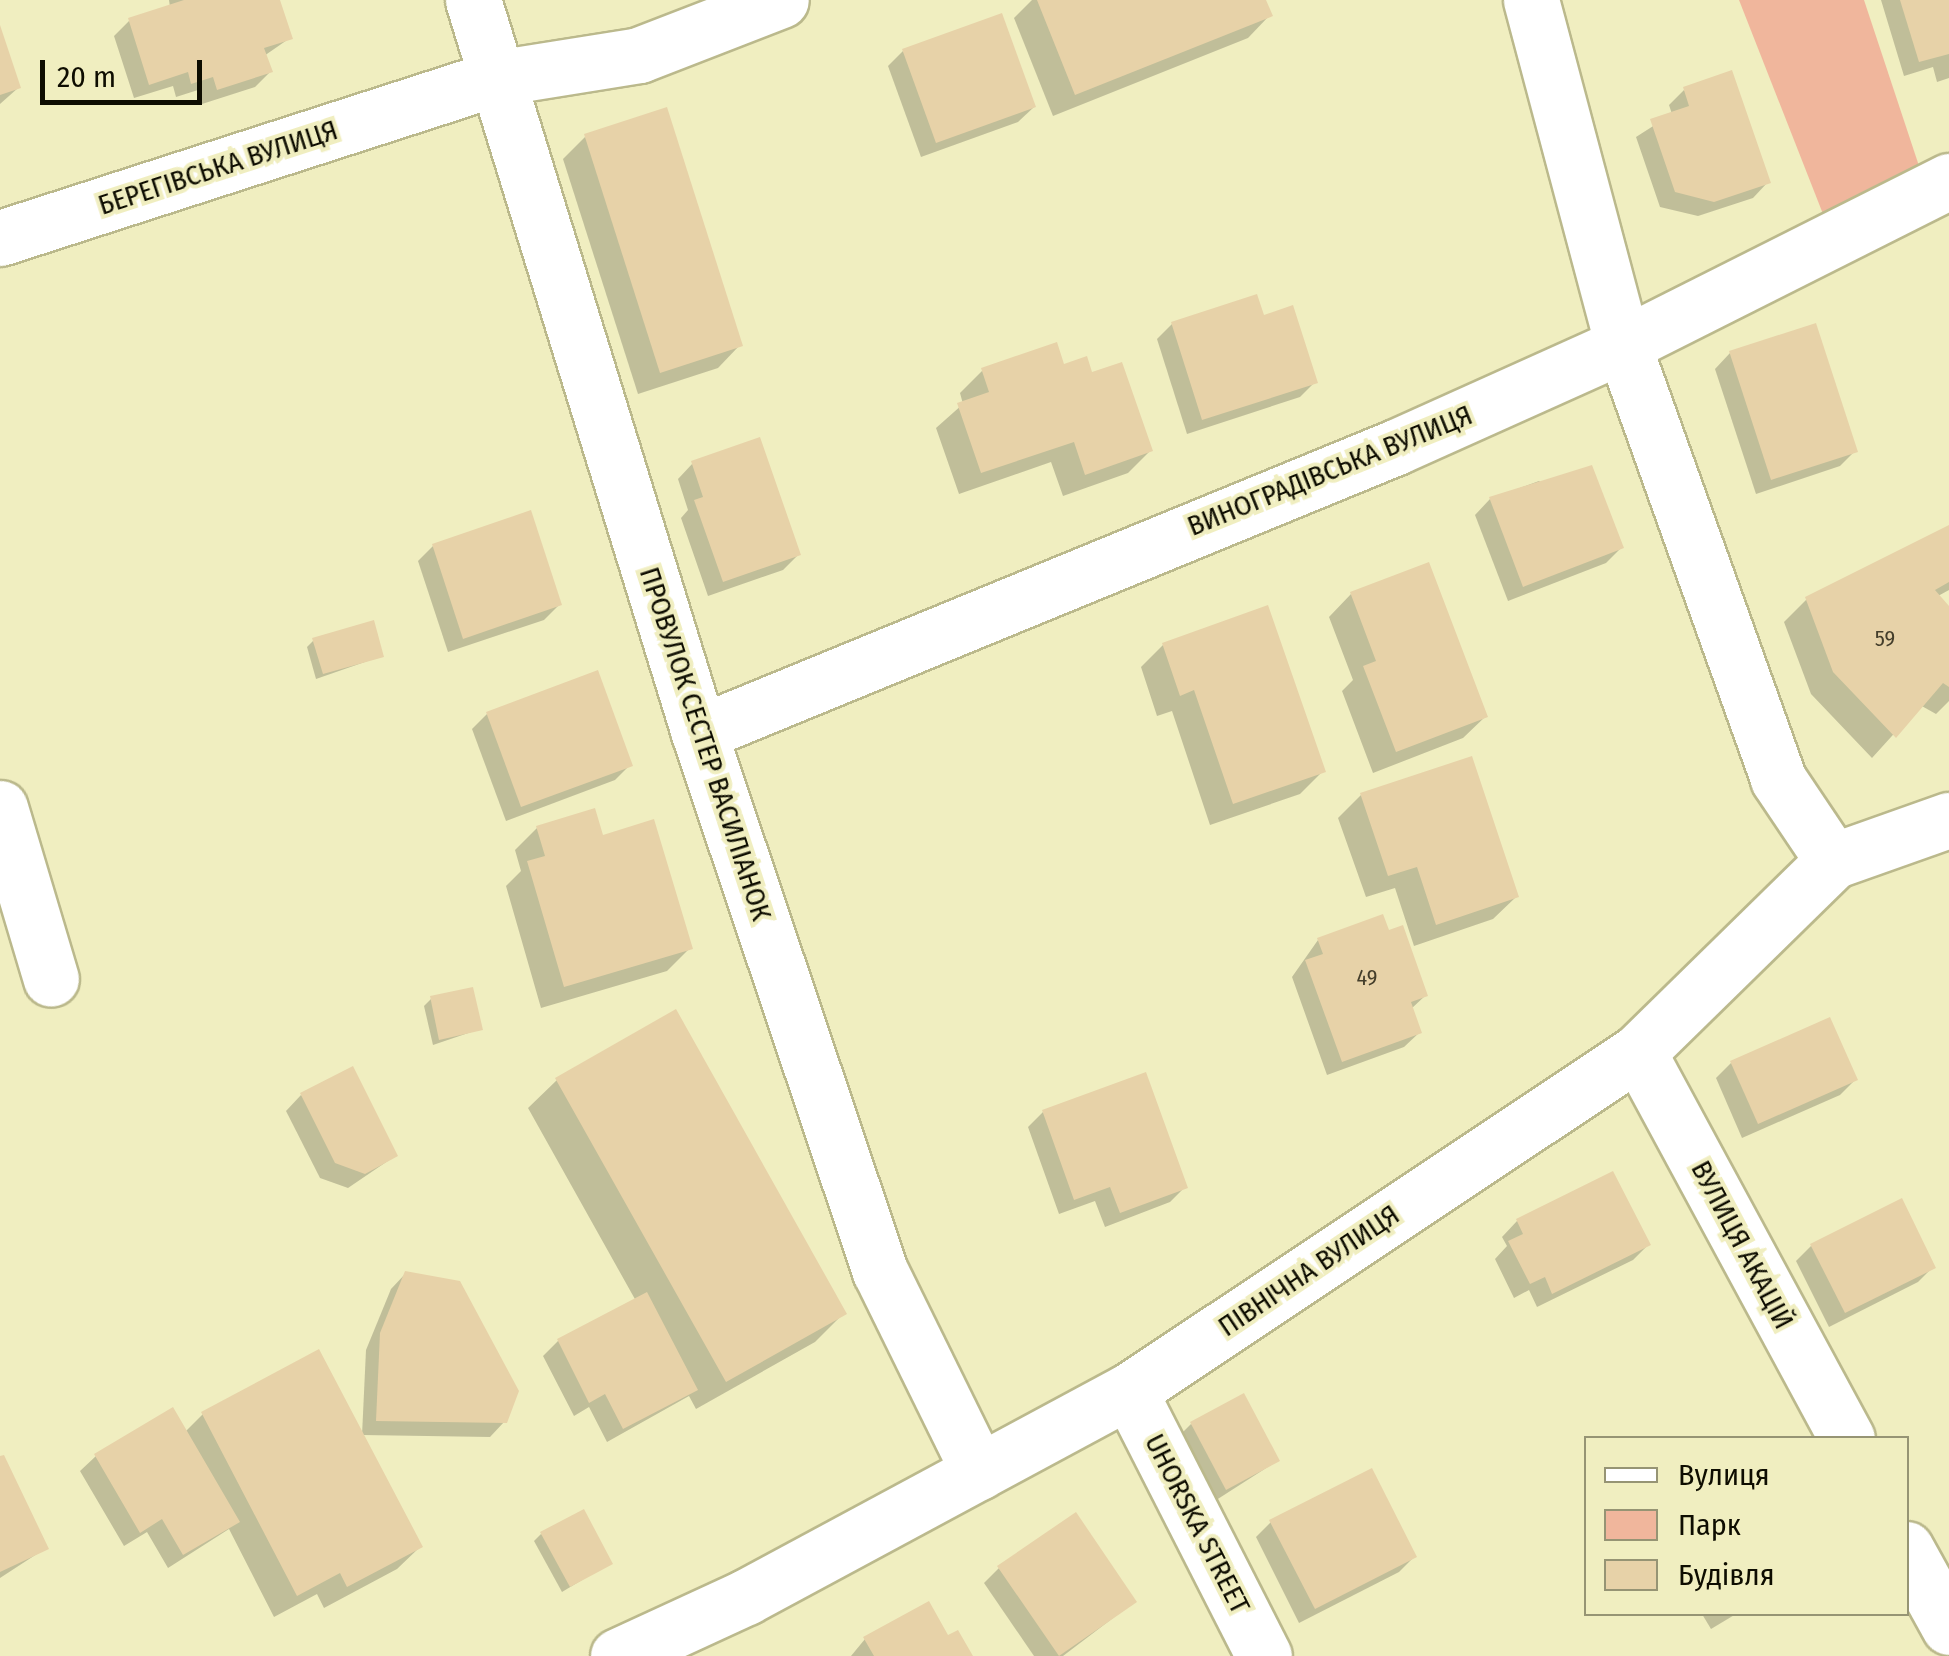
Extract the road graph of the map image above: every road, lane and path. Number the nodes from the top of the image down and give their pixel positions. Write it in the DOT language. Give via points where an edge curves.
graph roads {
  1 [pos="473,0"];
  2 [pos="781,0"];
  3 [pos="1531,0"];
  4 [pos="496,78"];
  5 [pos="1949,182"];
  6 [pos="0,238"];
  7 [pos="1623,344"];
  8 [pos="699,733"];
  9 [pos="0,808"];
  10 [pos="1949,820"];
  11 [pos="1833,861"];
  12 [pos="51,979"];
  13 [pos="1638,1052"];
  14 [pos="1129,1391"];
  15 [pos="1846,1436"];
  16 [pos="979,1472"];
  17 [pos="1909,1555"];
  18 [pos="1949,1628"];
  19 [pos="618,1656"];
  20 [pos="1264,1656"];
  1 -- 4 [label="street, ПРОВУЛОК СЕСТЕР ВАСИЛІАНОК"];
  2 -- 4 [label="street, БЕРЕГІВСЬКА ВУЛИЦЯ" via="639,56"];
  3 -- 7 [label="street"];
  4 -- 6 [label="street, БЕРЕГІВСЬКА ВУЛИЦЯ"];
  4 -- 8 [label="street, ПРОВУЛОК СЕСТЕР ВАСИЛІАНОК"];
  5 -- 7 [label="street, ВИНОГРАДІВСЬКА ВУЛИЦЯ"];
  7 -- 8 [label="street, ВИНОГРАДІВСЬКА ВУЛИЦЯ" via="1396,446"];
  7 -- 11 [label="street" via="1778,779"];
  8 -- 16 [label="street, ПРОВУЛОК СЕСТЕР ВАСИЛІАНОК" via="880,1271"];
  9 -- 12 [label="street"];
  10 -- 11 [label="street, ПІВНІЧНА ВУЛИЦЯ"];
  11 -- 13 [label="street, ПІВНІЧНА ВУЛИЦЯ"];
  13 -- 14 [label="street, ПІВНІЧНА ВУЛИЦЯ"];
  13 -- 15 [label="street, ВУЛИЦЯ АКАЦІЙ"];
  14 -- 16 [label="street, ПІВНІЧНА ВУЛИЦЯ"];
  14 -- 20 [label="street, UHORSKA STREET"];
  16 -- 19 [label="street, ПІВНІЧНА ВУЛИЦЯ" via="746,1597"];
  17 -- 18 [label="street"];
}
